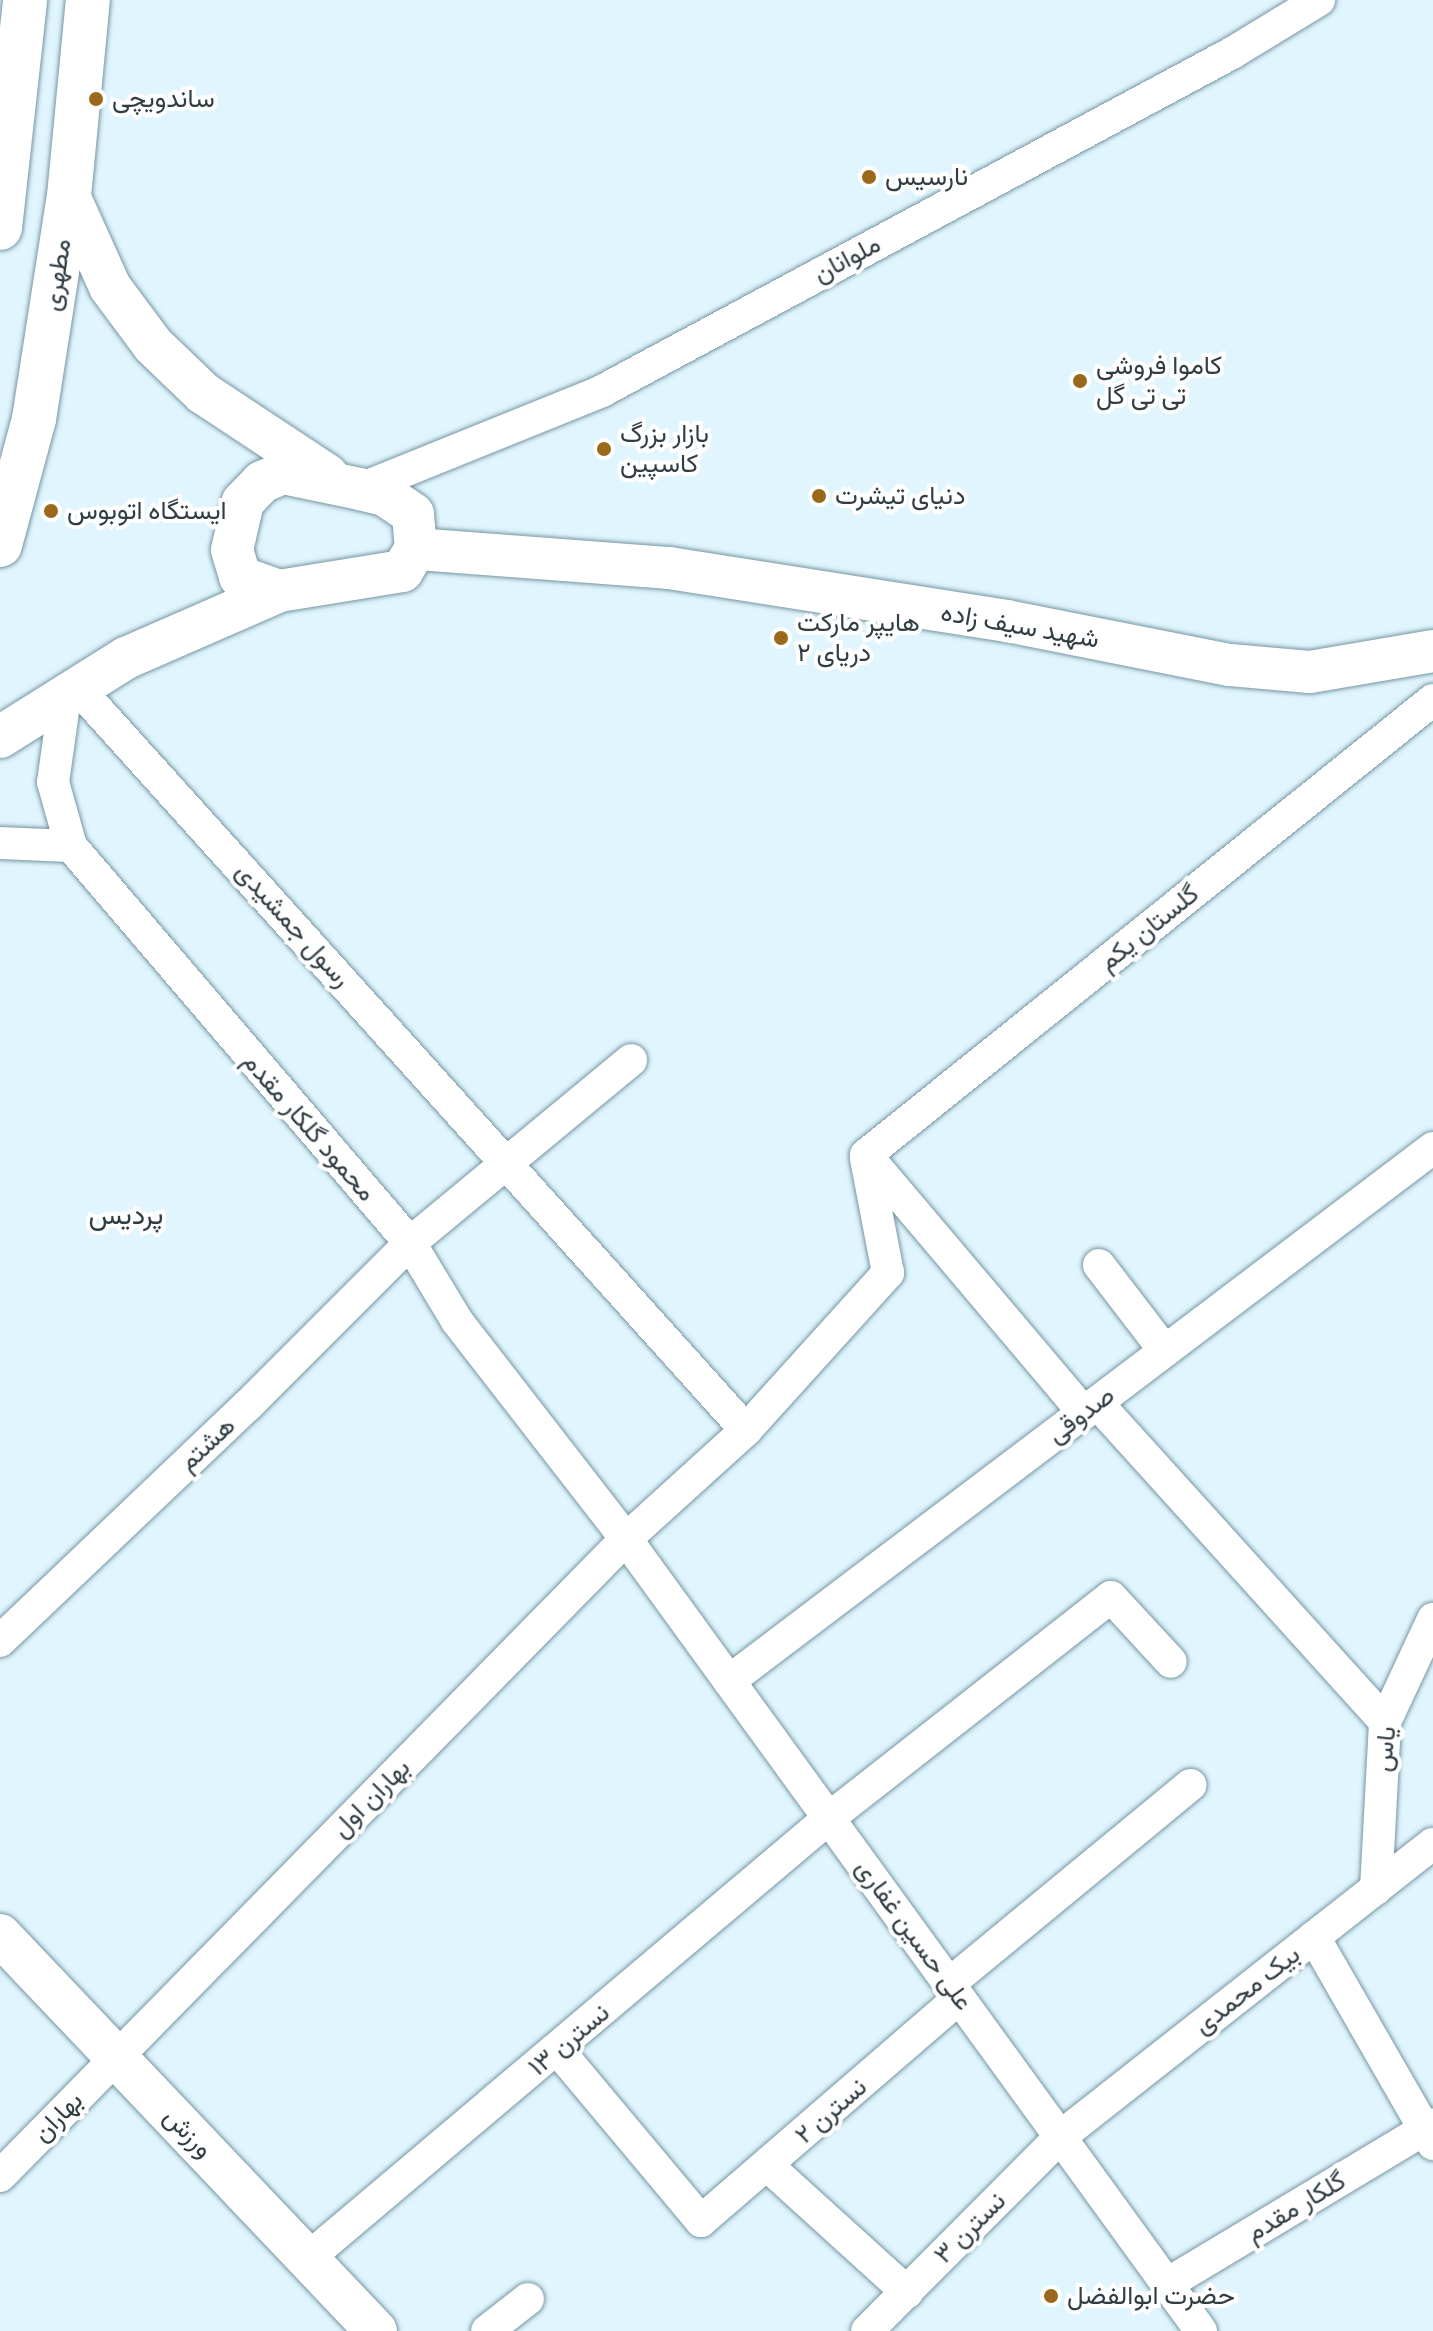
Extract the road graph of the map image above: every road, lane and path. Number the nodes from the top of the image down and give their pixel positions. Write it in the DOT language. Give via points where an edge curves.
graph roads {
  1 [pos="25,0"];
  2 [pos="88,0"];
  3 [pos="1319,0"];
  4 [pos="9,63"];
  5 [pos="69,196"];
  6 [pos="0,228"];
  7 [pos="351,487"];
  8 [pos="0,545"];
  9 [pos="416,549"];
  10 [pos="279,591"];
  11 [pos="1433,651"];
  12 [pos="72,692"];
  13 [pos="1433,700"];
  14 [pos="0,737"];
  15 [pos="0,843"];
  16 [pos="71,846"];
  17 [pos="631,1060"];
  18 [pos="1433,1148"];
  19 [pos="866,1155"];
  20 [pos="507,1163"];
  21 [pos="410,1243"];
  22 [pos="1099,1265"];
  23 [pos="1165,1351"];
  24 [pos="1090,1408"];
  25 [pos="746,1430"];
  26 [pos="626,1539"];
  27 [pos="1433,1619"];
  28 [pos="0,1641"];
  29 [pos="1171,1662"];
  30 [pos="729,1681"];
  31 [pos="1385,1722"];
  32 [pos="1190,1785"];
  33 [pos="829,1818"];
  34 [pos="1433,1844"];
  35 [pos="1376,1889"];
  36 [pos="0,1935"];
  37 [pos="1314,1937"];
  38 [pos="954,1991"];
  39 [pos="558,2050"];
  40 [pos="116,2057"];
  41 [pos="1430,2132"];
  42 [pos="1060,2137"];
  43 [pos="768,2166"];
  44 [pos="0,2176"];
  45 [pos="307,2259"];
  46 [pos="1167,2284"];
  47 [pos="907,2292"];
  48 [pos="528,2299"];
  49 [pos="877,2327"];
  50 [pos="374,2330"];
  51 [pos="487,2331"];
  52 [pos="1201,2331"];
  1 -- 4 [label="main road"];
  2 -- 5 [label="main road, مطهری"];
  3 -- 7 [label="street, ملوانان" via="1232,53 602,391"];
  4 -- 6 [label="main road"];
  5 -- 7 [label="street" via="110,287 153,345 203,393"];
  5 -- 8 [label="main road, مطهری" via="34,419"];
  7 -- 9 [label="street" via="385,495 413,514"];
  7 -- 10 [label="street" via="283,473 262,482 243,502 232,550 240,577"];
  9 -- 10 [label="street" via="402,571"];
  9 -- 11 [label="street, شهید سیف زاده" via="604,559 669,568 1007,621 1230,665 1310,672"];
  10 -- 12 [label="street" via="126,658"];
  12 -- 14 [label="street"];
  12 -- 16 [label="street, محمود گلکار مقدم" via="53,782"];
  12 -- 20 [label="street, رسول جمشیدی"];
  13 -- 19 [label="street, گلستان یکم"];
  15 -- 16 [label="street"];
  16 -- 21 [label="street, محمود گلکار مقدم"];
  17 -- 20 [label="street, هشتم"];
  18 -- 23 [label="street, صدوقی"];
  19 -- 24 [label="street"];
  19 -- 25 [label="street, بهاران اول" via="888,1273"];
  20 -- 21 [label="street, هشتم"];
  20 -- 25 [label="street, رسول جمشیدی"];
  21 -- 26 [label="street, محمود گلکار مقدم" via="457,1321"];
  21 -- 28 [label="street, هشتم"];
  22 -- 23 [label="street"];
  23 -- 24 [label="street, صدوقی"];
  24 -- 30 [label="street, صدوقی"];
  24 -- 31 [label="street"];
  25 -- 26 [label="street, بهاران اول"];
  26 -- 30 [label="street, علی حسین غفاری"];
  26 -- 40 [label="street, بهاران اول"];
  27 -- 31 [label="street, یاس"];
  29 -- 33 [label="street, نسترن ۱۳" via="1111,1597"];
  30 -- 33 [label="street, علی حسین غفاری"];
  31 -- 35 [label="street, یاس"];
  32 -- 38 [label="street, نسترن ۲"];
  33 -- 38 [label="street, علی حسین غفاری"];
  33 -- 39 [label="street, نسترن ۱۳"];
  34 -- 35 [label="street, بیک محمدی"];
  35 -- 37 [label="street, بیک محمدی"];
  36 -- 40 [label="street, ورزش"];
  37 -- 41 [label="street"];
  37 -- 42 [label="street, بیک محمدی"];
  38 -- 42 [label="street, علی حسین غفاری"];
  38 -- 43 [label="street, نسترن ۲"];
  39 -- 43 [label="street, نسترن ۲" via="701,2221"];
  39 -- 45 [label="street, نسترن ۱۳"];
  40 -- 44 [label="street, بهاران"];
  40 -- 45 [label="street, ورزش"];
  41 -- 46 [label="street, گلکار مقدم"];
  42 -- 46 [label="street, علی حسین غفاری"];
  42 -- 47 [label="street, نسترن ۳"];
  43 -- 47 [label="street"];
  45 -- 50 [label="street, ورزش"];
  46 -- 52 [label="street, علی حسین غفاری"];
  47 -- 49 [label="street, نسترن ۳"];
  48 -- 51 [label="street"];
}
